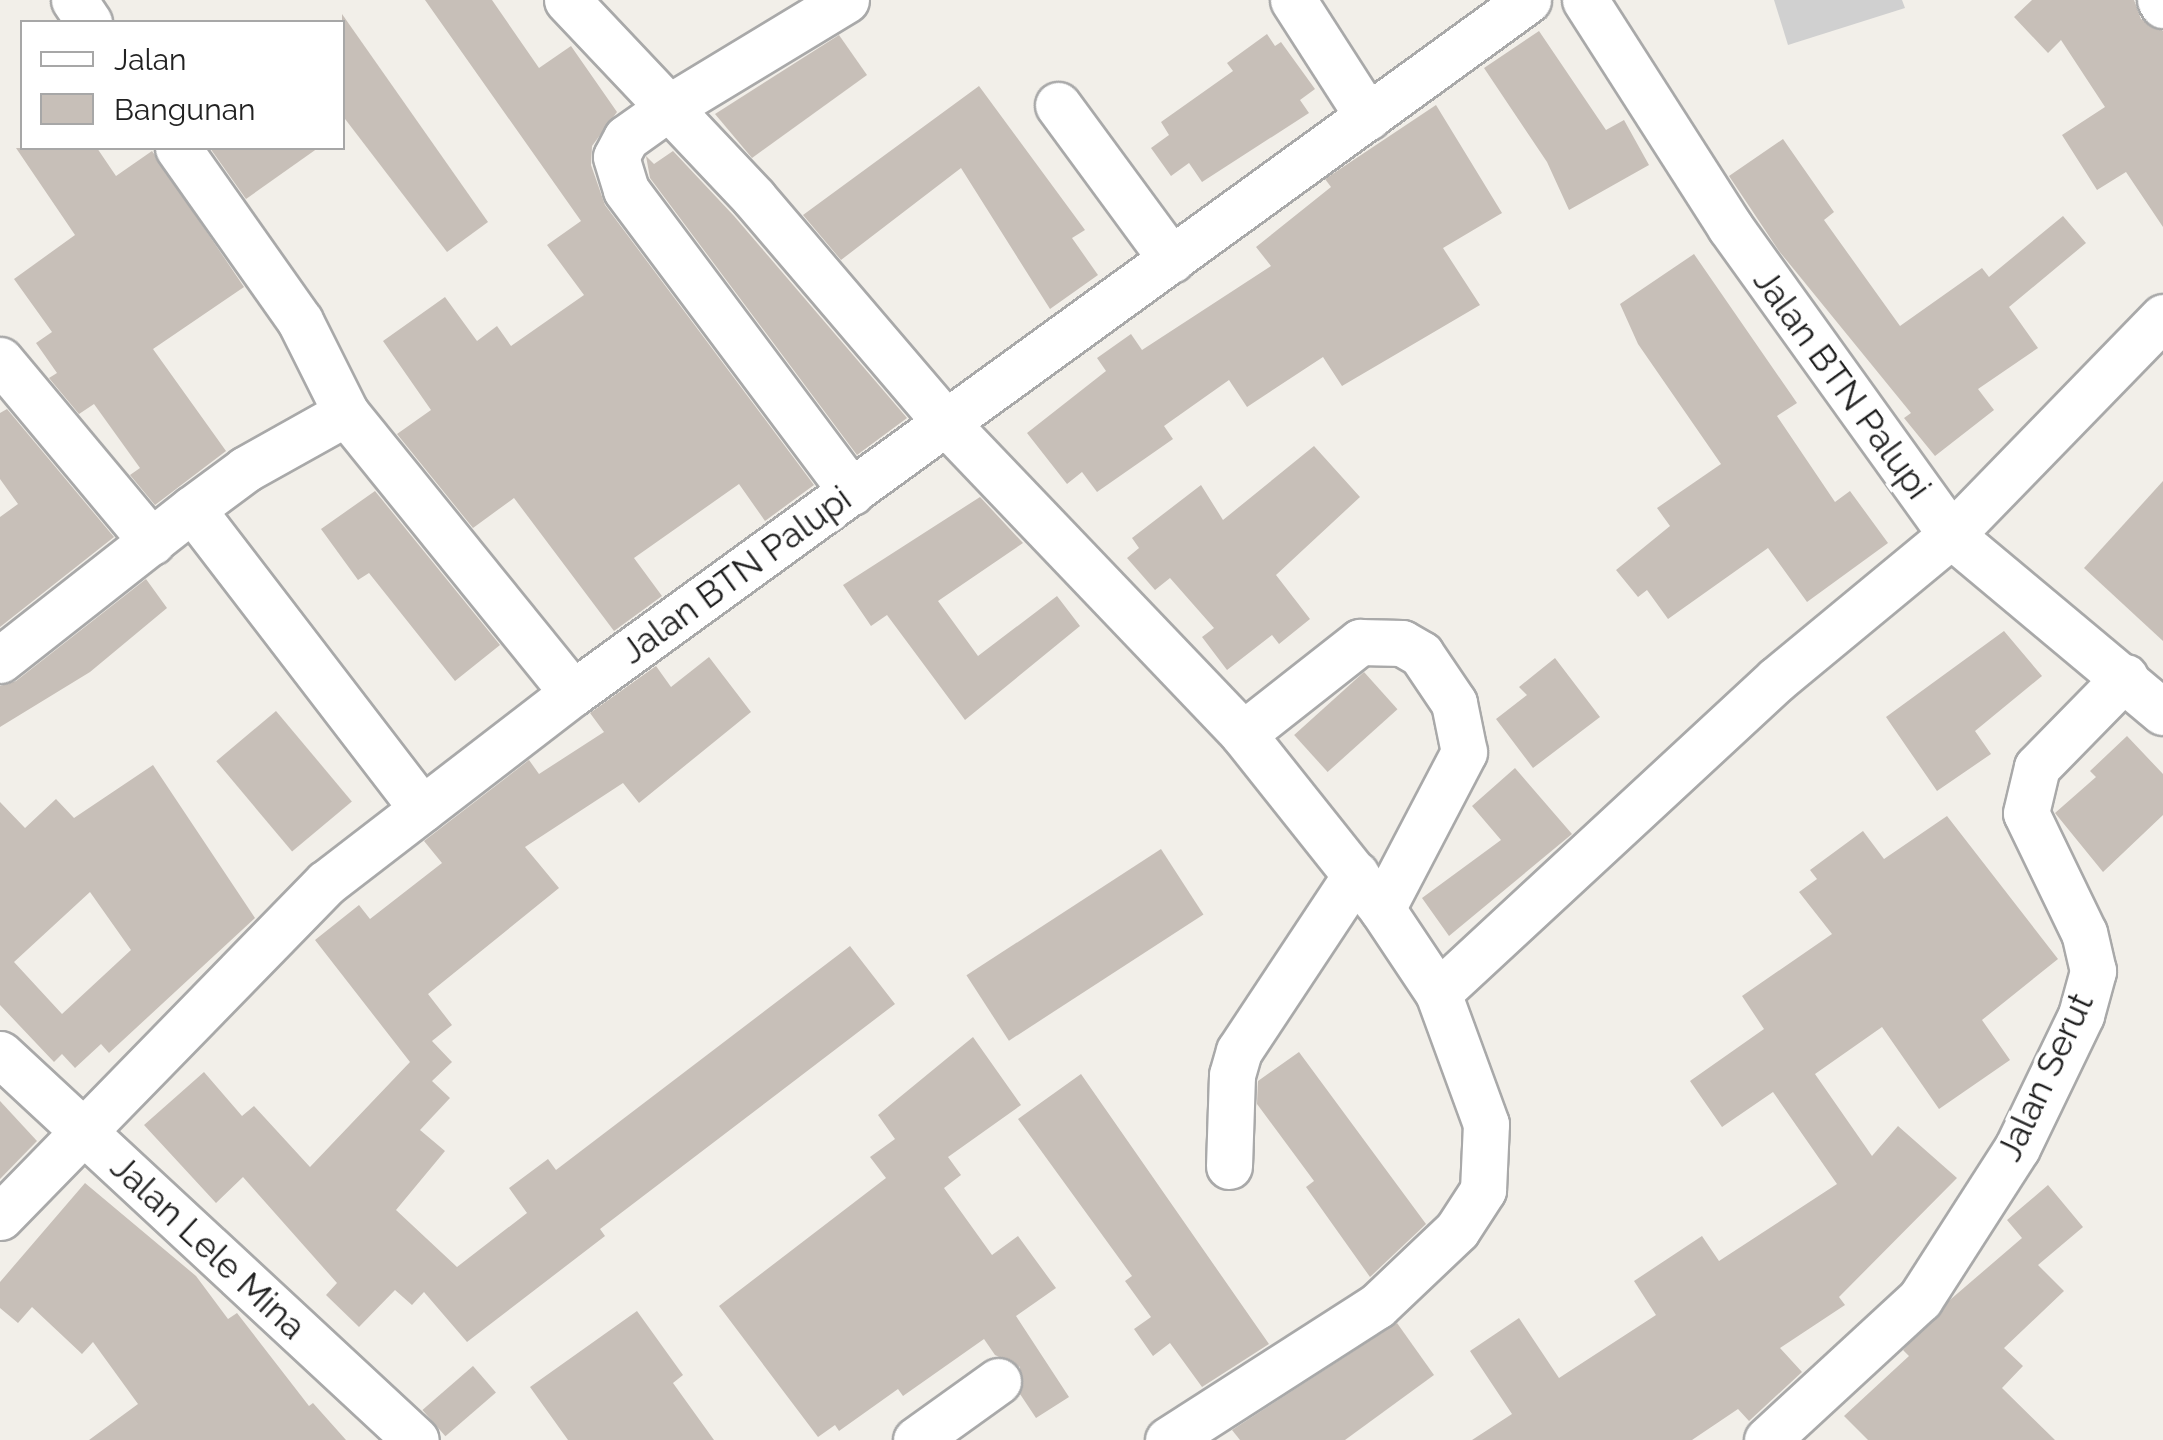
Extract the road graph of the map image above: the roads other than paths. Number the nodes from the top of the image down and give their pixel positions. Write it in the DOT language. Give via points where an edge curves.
graph roads {
  1 [pos="567,0"];
  2 [pos="846,0"];
  3 [pos="1293,0"];
  4 [pos="1528,0"];
  5 [pos="1585,0"];
  6 [pos="1058,104"];
  7 [pos="671,106"];
  8 [pos="1368,116"];
  9 [pos="179,150"];
  10 [pos="1172,260"];
  11 [pos="2162,320"];
  12 [pos="0,360"];
  13 [pos="346,413"];
  14 [pos="946,424"];
  15 [pos="852,492"];
  16 [pos="192,509"];
  17 [pos="1951,536"];
  18 [pos="152,542"];
  19 [pos="0,660"];
  20 [pos="2125,676"];
  21 [pos="573,693"];
  22 [pos="2163,712"];
  23 [pos="1243,734"];
  24 [pos="422,809"];
  25 [pos="1369,892"];
  26 [pos="1438,994"];
  27 [pos="0,1054"];
  28 [pos="82,1130"];
  29 [pos="1229,1166"];
  30 [pos="0,1217"];
  31 [pos="998,1381"];
  32 [pos="416,1440"];
  33 [pos="916,1440"];
  34 [pos="1168,1440"];
  35 [pos="1767,1440"];
  1 -- 7 [label="street"];
  2 -- 7 [label="street"];
  3 -- 8 [label="street"];
  4 -- 8 [label="street, Jalan BTN Palupi"];
  5 -- 17 [label="street, Jalan BTN Palupi" via="1730,227"];
  6 -- 10 [label="street"];
  7 -- 14 [label="street"];
  7 -- 15 [label="street" via="626,138 616,157 618,174"];
  8 -- 10 [label="street, Jalan BTN Palupi"];
  9 -- 13 [label="street" via="300,321"];
  10 -- 14 [label="street, Jalan BTN Palupi"];
  11 -- 17 [label="street"];
  12 -- 18 [label="street"];
  13 -- 16 [label="street" via="246,469"];
  13 -- 21 [label="street"];
  14 -- 15 [label="street, Jalan BTN Palupi"];
  14 -- 23 [label="street"];
  15 -- 21 [label="street, Jalan BTN Palupi"];
  16 -- 18 [label="street"];
  16 -- 24 [label="street"];
  17 -- 20 [label="street, Jalan BTN Palupi"];
  17 -- 26 [label="street" via="1777,679"];
  18 -- 19 [label="street"];
  20 -- 22 [label="street, Jalan BTN Palupi"];
  20 -- 35 [label="street, Jalan Serut" via="2036,767 2026,814 2084,932 2093,971 2081,1015 2017,1148 1920,1299"];
  21 -- 24 [label="street, Jalan BTN Palupi"];
  23 -- 25 [label="street"];
  23 -- 25 [label="street" via="1360,642 1402,643 1421,654 1454,703 1464,752"];
  24 -- 28 [label="street, Jalan BTN Palupi" via="326,883"];
  25 -- 26 [label="street"];
  25 -- 29 [label="street" via="1239,1051"];
  26 -- 34 [label="street" via="1486,1124 1482,1190 1457,1230 1377,1306"];
  27 -- 28 [label="street, Jalan Lele Mina"];
  28 -- 30 [label="street, Jalan BTN Palupi"];
  28 -- 32 [label="street, Jalan Lele Mina"];
  31 -- 33 [label="street"];
}
